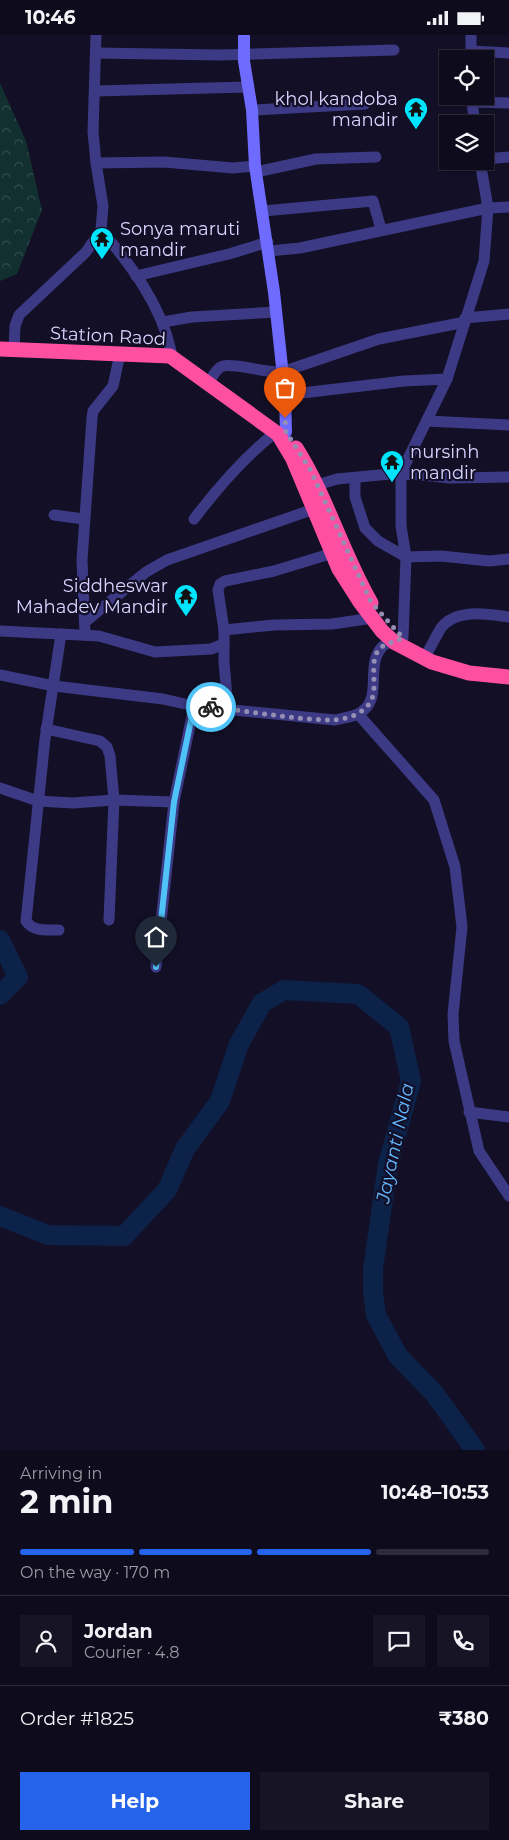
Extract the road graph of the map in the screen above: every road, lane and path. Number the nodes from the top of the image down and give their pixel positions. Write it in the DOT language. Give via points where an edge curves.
graph roads {
  1 [pos="96,35"];
  2 [pos="244,35"];
  3 [pos="471,35"];
  4 [pos="394,50"];
  5 [pos="471,50"];
  6 [pos="96,53"];
  7 [pos="244,53"];
  8 [pos="509,53"];
  9 [pos="494,54"];
  10 [pos="247,87"];
  11 [pos="95,91"];
  12 [pos="494,101"];
  13 [pos="509,103"];
  14 [pos="365,104"];
  15 [pos="252,110"];
  16 [pos="376,157"];
  17 [pos="509,157"];
  18 [pos="494,158"];
  19 [pos="96,163"];
  20 [pos="255,169"];
  21 [pos="482,170"];
  22 [pos="509,207"];
  23 [pos="488,208"];
  24 [pos="263,211"];
  25 [pos="381,229"];
  26 [pos="101,230"];
  27 [pos="269,247"];
  28 [pos="136,276"];
  29 [pos="276,312"];
  30 [pos="509,314"];
  31 [pos="465,320"];
  32 [pos="163,322"];
  33 [pos="7,346"];
  34 [pos="171,351"];
  35 [pos="120,354"];
  36 [pos="282,372"];
  37 [pos="212,377"];
  38 [pos="447,379"];
  39 [pos="285,395"];
  40 [pos="427,421"];
  41 [pos="509,425"];
  42 [pos="281,432"];
  43 [pos="401,473"];
  44 [pos="509,477"];
  45 [pos="356,478"];
  46 [pos="317,485"];
  47 [pos="314,509"];
  48 [pos="54,515"];
  49 [pos="84,519"];
  50 [pos="194,519"];
  51 [pos="333,553"];
  52 [pos="406,557"];
  53 [pos="509,559"];
  54 [pos="509,617"];
  55 [pos="373,618"];
  56 [pos="85,628"];
  57 [pos="224,630"];
  58 [pos="0,631"];
  59 [pos="61,634"];
  60 [pos="399,640"];
  61 [pos="224,644"];
  62 [pos="427,653"];
  63 [pos="509,668"];
  64 [pos="0,675"];
  65 [pos="509,677"];
  66 [pos="54,686"];
  67 [pos="194,706"];
  68 [pos="228,709"];
  69 [pos="358,714"];
  70 [pos="46,729"];
  71 [pos="0,788"];
  72 [pos="114,800"];
  73 [pos="38,801"];
  74 [pos="174,802"];
  75 [pos="109,920"];
  76 [pos="59,930"];
  77 [pos="156,967"];
  78 [pos="469,1112"];
  79 [pos="509,1117"];
  80 [pos="509,1196"];
  1 -- 6 [label="street"];
  2 -- 7 [label="street"];
  3 -- 5 [label="street"];
  4 -- 7 [label="street"];
  6 -- 7 [label="street"];
  6 -- 11 [label="street"];
  7 -- 10 [label="street"];
  8 -- 9 [label="street"];
  10 -- 11 [label="street"];
  10 -- 15 [label="street"];
  11 -- 19 [label="street"];
  12 -- 13 [label="street"];
  14 -- 15 [label="street"];
  15 -- 20 [label="street"];
  16 -- 20 [label="street" via="316,159"];
  17 -- 18 [label="street"];
  19 -- 20 [label="street" via="164,162"];
  19 -- 26 [label="street" via="103,205"];
  20 -- 24 [label="street"];
  21 -- 23 [label="street"];
  22 -- 23 [label="street"];
  23 -- 25 [label="street"];
  23 -- 31 [label="street" via="484,261"];
  24 -- 25 [label="street" via="373,201"];
  24 -- 27 [label="street"];
  25 -- 27 [label="street" via="300,248"];
  26 -- 28 [label="street"];
  26 -- 33 [label="street" via="86,252 19,315"];
  27 -- 28 [label="street"];
  27 -- 29 [label="street"];
  28 -- 32 [label="street"];
  29 -- 32 [label="street"];
  29 -- 36 [label="street"];
  30 -- 31 [label="street"];
  31 -- 36 [label="street" via="379,339"];
  31 -- 38 [label="street"];
  32 -- 34 [label="street"];
  33 -- 34 [label="highway"];
  33 -- 35 [label="highway, Station Raod"];
  34 -- 37 [label="highway"];
  35 -- 42 [label="highway, Station Raod" via="170,356"];
  35 -- 49 [label="street" via="113,386 92,418"];
  36 -- 37 [label="street" via="227,366 217,369"];
  36 -- 39 [label="street"];
  37 -- 42 [label="highway"];
  38 -- 39 [label="street"];
  38 -- 40 [label="street"];
  39 -- 42 [label="street"];
  40 -- 41 [label="street"];
  40 -- 43 [label="street"];
  42 -- 46 [label="highway"];
  42 -- 47 [label="highway, Station Raod"];
  42 -- 50 [label="street" via="249,453"];
  43 -- 44 [label="street" via="450,478"];
  43 -- 45 [label="street"];
  43 -- 52 [label="street" via="401,526"];
  45 -- 46 [label="street" via="328,480"];
  45 -- 52 [label="street" via="355,497 365,528 378,541"];
  46 -- 60 [label="highway" via="371,602"];
  47 -- 51 [label="highway, Station Raod"];
  47 -- 56 [label="street" via="168,560 146,571"];
  48 -- 49 [label="street"];
  49 -- 56 [label="street"];
  51 -- 55 [label="highway, Station Raod" via="360,602"];
  51 -- 57 [label="street" via="220,584 218,591"];
  52 -- 53 [label="street"];
  52 -- 60 [label="street"];
  54 -- 62 [label="street" via="466,614 452,619 442,627"];
  55 -- 57 [label="street" via="332,624"];
  55 -- 60 [label="highway, Station Raod"];
  56 -- 59 [label="street"];
  56 -- 61 [label="street" via="155,652 202,650"];
  57 -- 61 [label="street"];
  58 -- 59 [label="street"];
  59 -- 66 [label="street"];
  60 -- 62 [label="highway"];
  60 -- 65 [label="highway, Station Raod" via="432,662 469,673"];
  60 -- 69 [label="street" via="383,645 376,655 374,694 368,706"];
  61 -- 68 [label="street"];
  62 -- 63 [label="highway" via="469,665"];
  64 -- 66 [label="street"];
  66 -- 67 [label="street" via="163,699"];
  66 -- 70 [label="street"];
  67 -- 68 [label="street"];
  67 -- 74 [label="street"];
  68 -- 69 [label="street" via="335,720"];
  69 -- 78 [label="street" via="434,800 455,867 462,927 453,1014 454,1041"];
  70 -- 72 [label="street" via="100,741 106,747 110,756"];
  70 -- 73 [label="street"];
  71 -- 73 [label="street"];
  72 -- 73 [label="street"];
  72 -- 74 [label="street"];
  72 -- 75 [label="street"];
  73 -- 76 [label="street" via="26,921 37,930"];
  74 -- 77 [label="street"];
  78 -- 79 [label="street"];
  78 -- 80 [label="street" via="479,1151"];
}
